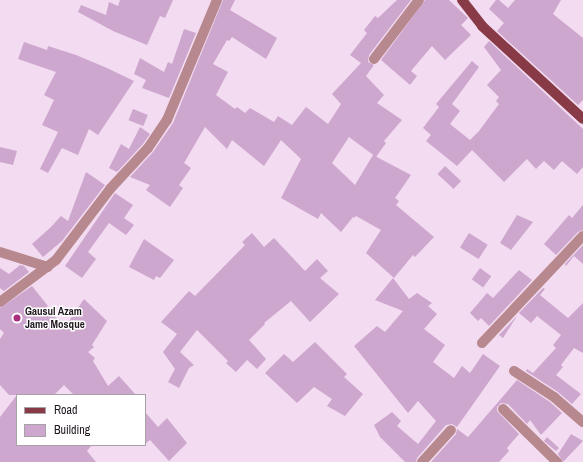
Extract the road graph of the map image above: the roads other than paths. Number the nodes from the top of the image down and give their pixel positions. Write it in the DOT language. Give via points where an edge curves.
graph roads {
  1 [pos="217,0"];
  2 [pos="419,0"];
  3 [pos="462,0"];
  4 [pos="374,59"];
  5 [pos="583,119"];
  6 [pos="583,236"];
  7 [pos="0,252"];
  8 [pos="48,267"];
  9 [pos="0,302"];
  10 [pos="482,343"];
  11 [pos="514,371"];
  12 [pos="503,410"];
  13 [pos="583,422"];
  14 [pos="451,430"];
  15 [pos="422,462"];
  16 [pos="557,462"];
  1 -- 8 [label="street" via="167,120 148,148 110,189"];
  2 -- 4 [label="street"];
  3 -- 5 [label="main road" via="482,26"];
  6 -- 10 [label="street"];
  7 -- 8 [label="street"];
  8 -- 9 [label="street"];
  11 -- 13 [label="street" via="554,397"];
  12 -- 16 [label="street"];
  14 -- 15 [label="street"];
}
